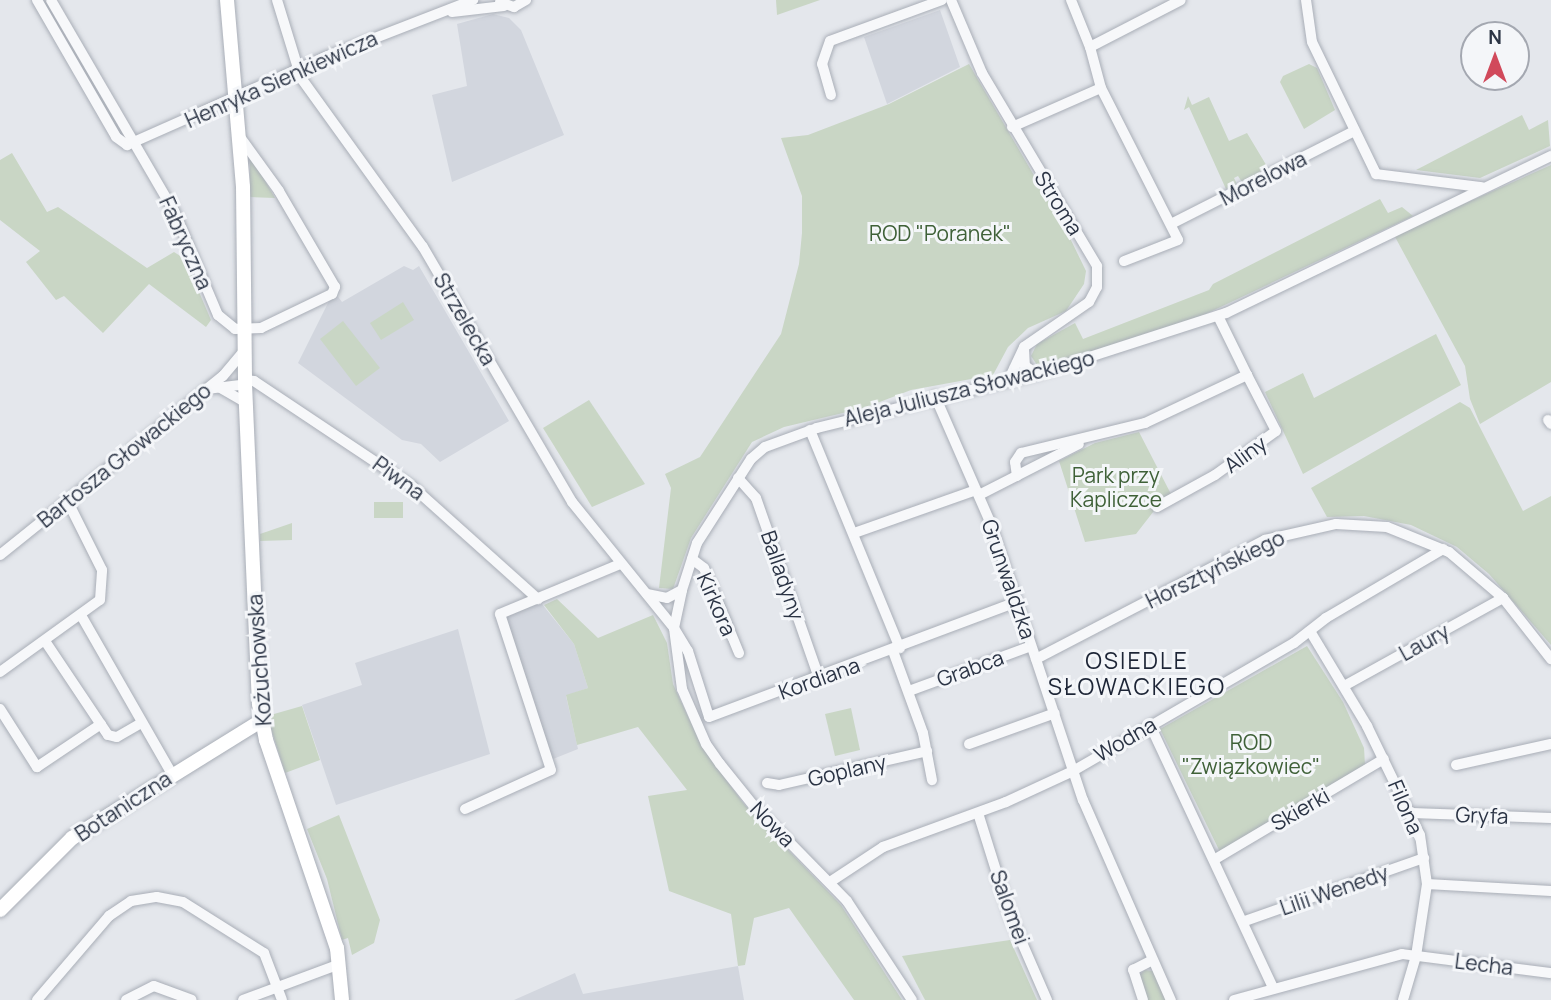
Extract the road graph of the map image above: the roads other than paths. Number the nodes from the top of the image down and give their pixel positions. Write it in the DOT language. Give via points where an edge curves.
graph roads {
  1 [pos="37,0"];
  2 [pos="51,0"];
  3 [pos="227,0"];
  4 [pos="277,0"];
  5 [pos="473,0"];
  6 [pos="526,0"];
  7 [pos="942,0"];
  8 [pos="951,0"];
  9 [pos="1071,0"];
  10 [pos="1181,0"];
  11 [pos="1306,0"];
  12 [pos="501,3"];
  13 [pos="429,16"];
  14 [pos="1090,47"];
  15 [pos="297,70"];
  16 [pos="1101,88"];
  17 [pos="831,95"];
  18 [pos="237,97"];
  19 [pos="1012,127"];
  20 [pos="1354,131"];
  21 [pos="239,137"];
  22 [pos="135,145"];
  23 [pos="1551,156"];
  24 [pos="1488,187"];
  25 [pos="1171,224"];
  26 [pos="1124,261"];
  27 [pos="1218,316"];
  28 [pos="244,328"];
  29 [pos="1024,347"];
  30 [pos="244,351"];
  31 [pos="1037,374"];
  32 [pos="1247,375"];
  33 [pos="245,380"];
  34 [pos="220,381"];
  35 [pos="1008,382"];
  36 [pos="935,396"];
  37 [pos="246,403"];
  38 [pos="810,430"];
  39 [pos="1083,439"];
  40 [pos="1017,477"];
  41 [pos="738,478"];
  42 [pos="977,493"];
  43 [pos="68,502"];
  44 [pos="1157,507"];
  45 [pos="853,533"];
  46 [pos="1443,549"];
  47 [pos="0,555"];
  48 [pos="692,559"];
  49 [pos="620,564"];
  50 [pos="682,590"];
  51 [pos="644,593"];
  52 [pos="1503,598"];
  53 [pos="538,599"];
  54 [pos="1017,602"];
  55 [pos="82,617"];
  56 [pos="674,628"];
  57 [pos="1310,631"];
  58 [pos="45,641"];
  59 [pos="1031,646"];
  60 [pos="897,650"];
  61 [pos="739,653"];
  62 [pos="1036,659"];
  63 [pos="1551,659"];
  64 [pos="0,672"];
  65 [pos="819,678"];
  66 [pos="1344,686"];
  67 [pos="909,691"];
  68 [pos="0,709"];
  69 [pos="1055,713"];
  70 [pos="261,721"];
  71 [pos="141,723"];
  72 [pos="101,724"];
  73 [pos="1150,724"];
  74 [pos="236,735"];
  75 [pos="266,740"];
  76 [pos="970,744"];
  77 [pos="1551,744"];
  78 [pos="927,751"];
  79 [pos="1384,759"];
  80 [pos="1456,765"];
  81 [pos="1073,771"];
  82 [pos="172,774"];
  83 [pos="932,780"];
  84 [pos="768,783"];
  85 [pos="465,809"];
  86 [pos="978,813"];
  87 [pos="1412,813"];
  88 [pos="1551,818"];
  89 [pos="1217,858"];
  90 [pos="1424,858"];
  91 [pos="830,881"];
  92 [pos="1427,884"];
  93 [pos="1551,891"];
  94 [pos="0,910"];
  95 [pos="1245,921"];
  96 [pos="1416,956"];
  97 [pos="1153,960"];
  98 [pos="340,964"];
  99 [pos="1551,973"];
  100 [pos="279,987"];
  101 [pos="1273,988"];
  102 [pos="186,998"];
  103 [pos="1240,999"];
  104 [pos="37,1000"];
  105 [pos="126,1000"];
  106 [pos="243,1000"];
  107 [pos="282,1000"];
  108 [pos="342,1000"];
  109 [pos="912,1000"];
  110 [pos="1047,1000"];
  111 [pos="1143,1000"];
  112 [pos="1171,1000"];
  113 [pos="1402,1000"];
  1 -- 22 [label="street, Fabryczna" via="116,136"];
  2 -- 22 [label="street, Fabryczna"];
  3 -- 18 [label="main road, Kożuchowska"];
  4 -- 15 [label="street, Strzelecka"];
  5 -- 13 [label="street, Henryka Sienkiewicza"];
  6 -- 12 [label="street, Henryka Sienkiewicza" via="518,6"];
  7 -- 17 [label="street" via="830,41 822,64"];
  8 -- 19 [label="street, Stroma" via="976,62"];
  9 -- 14 [label="street"];
  10 -- 14 [label="street"];
  11 -- 20 [label="street" via="1312,42"];
  12 -- 13 [label="street, Henryka Sienkiewicza"];
  13 -- 15 [label="street, Henryka Sienkiewicza"];
  14 -- 16 [label="street"];
  15 -- 18 [label="street, Henryka Sienkiewicza"];
  15 -- 49 [label="street, Strzelecka" via="419,240 554,472"];
  16 -- 19 [label="street"];
  16 -- 25 [label="street"];
  18 -- 21 [label="main road, Kożuchowska"];
  18 -- 22 [label="street, Henryka Sienkiewicza"];
  19 -- 29 [label="street, Stroma" via="1098,274 1097,287 1080,313"];
  20 -- 24 [label="street" via="1376,174"];
  20 -- 25 [label="street, Morelowa"];
  21 -- 28 [label="main road, Kożuchowska"];
  21 -- 28 [label="street" via="279,191 335,287 332,294 261,328"];
  22 -- 28 [label="street, Fabryczna" via="182,228 218,315 235,329"];
  23 -- 24 [label="street, Aleja Juliusza Słowackiego"];
  24 -- 27 [label="street, Aleja Juliusza Słowackiego"];
  25 -- 26 [label="street" via="1178,240"];
  27 -- 31 [label="street, Aleja Juliusza Słowackiego"];
  27 -- 32 [label="street"];
  28 -- 30 [label="main road, Kożuchowska"];
  29 -- 31 [label="street" via="1025,366"];
  29 -- 35 [label="street"];
  30 -- 33 [label="main road, Kożuchowska"];
  30 -- 34 [label="street, Bartosza Głowackiego"];
  31 -- 35 [label="street, Aleja Juliusza Słowackiego"];
  32 -- 39 [label="street" via="1165,415"];
  32 -- 44 [label="street, Aliny" via="1276,431 1215,475"];
  33 -- 34 [label="street"];
  33 -- 37 [label="main road, Kożuchowska"];
  33 -- 53 [label="street, Piwna" via="254,381 413,487"];
  34 -- 37 [label="street"];
  34 -- 43 [label="street, Bartosza Głowackiego"];
  35 -- 36 [label="street, Aleja Juliusza Słowackiego"];
  36 -- 38 [label="street, Aleja Juliusza Słowackiego"];
  36 -- 42 [label="street, Grunwaldzka"];
  37 -- 70 [label="main road, Kożuchowska"];
  38 -- 41 [label="street, Aleja Juliusza Słowackiego" via="762,449"];
  38 -- 45 [label="street"];
  39 -- 40 [label="street"];
  39 -- 40 [label="street" via="1021,453 1015,462"];
  40 -- 42 [label="street"];
  41 -- 48 [label="street, Aleja Juliusza Słowackiego"];
  41 -- 65 [label="street, Balladyny" via="756,498"];
  42 -- 45 [label="street"];
  42 -- 54 [label="street, Grunwaldzka"];
  43 -- 47 [label="street, Bartosza Głowackiego"];
  43 -- 55 [label="street" via="104,580 100,600"];
  45 -- 60 [label="street"];
  46 -- 52 [label="street, Horsztyńskiego"];
  46 -- 57 [label="street, Wodna"];
  46 -- 62 [label="street, Horsztyńskiego" via="1368,524 1324,525 1285,533 1241,551"];
  48 -- 50 [label="street, Aleja Juliusza Słowackiego"];
  48 -- 61 [label="street, Kirkora" via="704,568"];
  49 -- 51 [label="street, Strzelecka"];
  49 -- 53 [label="street"];
  50 -- 51 [label="street" via="667,598"];
  50 -- 56 [label="street, Aleja Juliusza Słowackiego"];
  51 -- 56 [label="street, Strzelecka"];
  52 -- 63 [label="street, Horsztyńskiego"];
  52 -- 66 [label="street, Laury"];
  53 -- 85 [label="street" via="500,614 551,770"];
  54 -- 59 [label="street, Grunwaldzka"];
  54 -- 60 [label="street, Kordiana"];
  55 -- 58 [label="street"];
  55 -- 71 [label="street"];
  56 -- 65 [label="street, Kordiana" via="688,651 709,717"];
  56 -- 91 [label="street, Nowa" via="679,676 706,744 753,805"];
  57 -- 66 [label="street, Filona"];
  57 -- 73 [label="street, Wodna"];
  58 -- 64 [label="street"];
  58 -- 72 [label="street"];
  59 -- 62 [label="street, Grunwaldzka"];
  59 -- 67 [label="street, Grabca"];
  60 -- 65 [label="street, Kordiana"];
  60 -- 67 [label="street"];
  62 -- 69 [label="street, Grunwaldzka"];
  66 -- 79 [label="street, Filona"];
  67 -- 78 [label="street"];
  68 -- 72 [label="street" via="37,767"];
  69 -- 76 [label="street"];
  69 -- 81 [label="street, Grunwaldzka"];
  70 -- 74 [label="main road, Botaniczna"];
  70 -- 75 [label="main road, Kożuchowska"];
  71 -- 72 [label="street" via="117,737 108,735"];
  71 -- 82 [label="street"];
  73 -- 81 [label="street, Wodna"];
  73 -- 89 [label="street"];
  74 -- 75 [label="main road"];
  74 -- 82 [label="main road, Botaniczna"];
  75 -- 98 [label="main road, Kożuchowska"];
  77 -- 80 [label="street"];
  78 -- 83 [label="street"];
  78 -- 84 [label="street, Goplany" via="779,785"];
  79 -- 87 [label="street, Filona"];
  79 -- 89 [label="street, Skierki"];
  81 -- 86 [label="street, Wodna"];
  81 -- 97 [label="street, Grunwaldzka"];
  82 -- 94 [label="main road, Botaniczna" via="72,838"];
  86 -- 91 [label="street, Wodna" via="883,847"];
  86 -- 110 [label="street, Salomei" via="1010,915"];
  87 -- 88 [label="street, Gryfa"];
  87 -- 90 [label="street, Filona"];
  89 -- 95 [label="street"];
  90 -- 92 [label="street, Filona"];
  90 -- 95 [label="street, Lilii Wenedy"];
  91 -- 109 [label="street, Nowa"];
  92 -- 93 [label="street"];
  92 -- 96 [label="street, Filona"];
  95 -- 101 [label="street"];
  96 -- 99 [label="street, Lecha"];
  96 -- 101 [label="street, Lecha" via="1386,956"];
  96 -- 113 [label="street, Filona"];
  97 -- 111 [label="street" via="1133,970"];
  97 -- 112 [label="street, Grunwaldzka"];
  98 -- 100 [label="street"];
  98 -- 108 [label="main road, Kożuchowska"];
  100 -- 104 [label="street" via="271,963 253,945 183,902 157,897 131,901 109,915"];
  100 -- 106 [label="street"];
  100 -- 107 [label="street"];
  101 -- 103 [label="street, Lecha"];
  102 -- 105 [label="street" via="155,986"];
}
